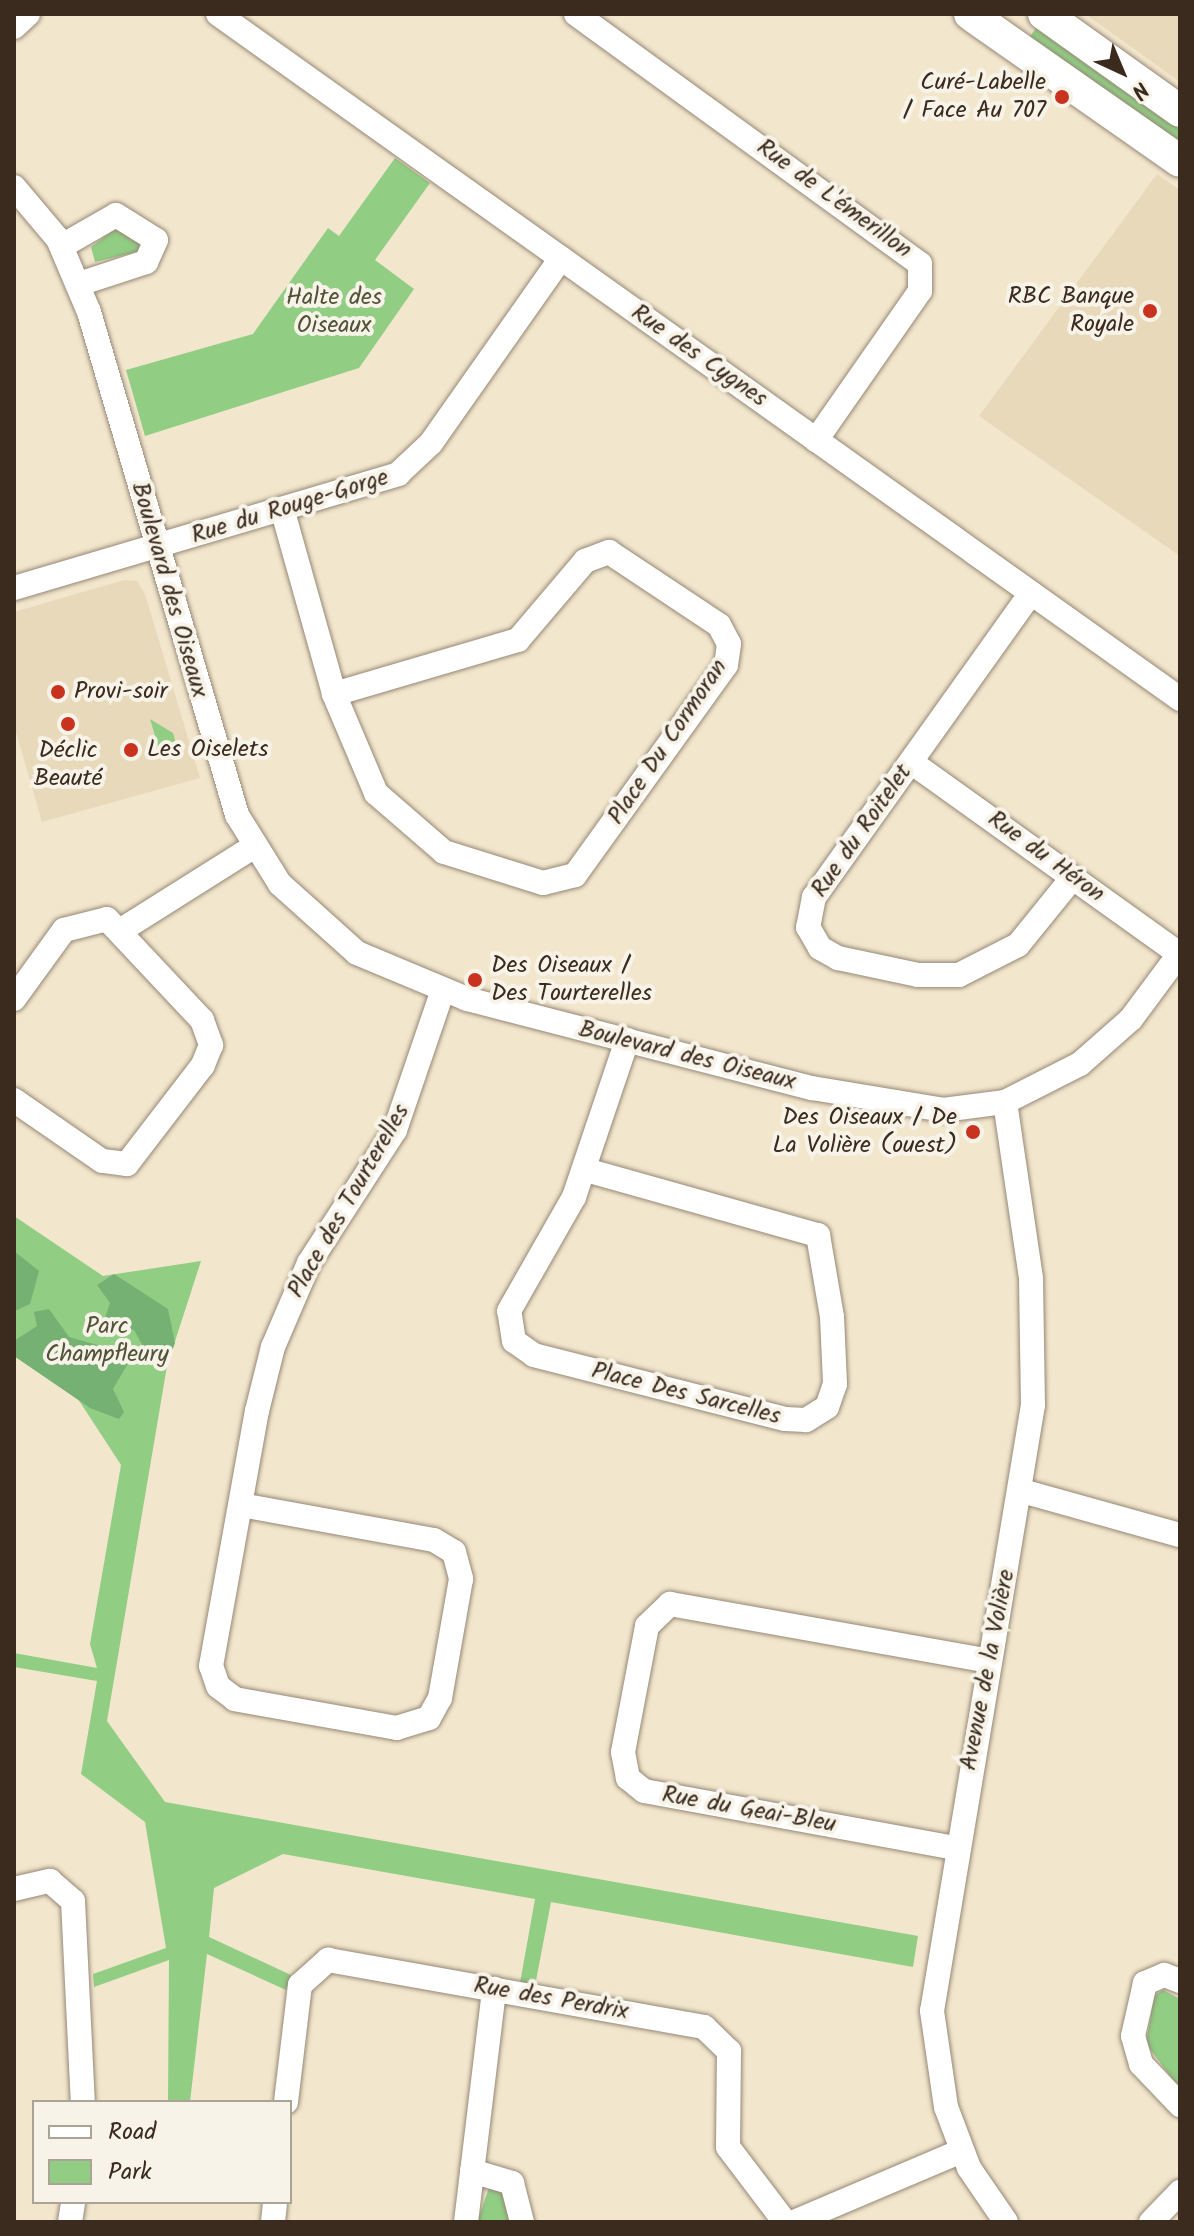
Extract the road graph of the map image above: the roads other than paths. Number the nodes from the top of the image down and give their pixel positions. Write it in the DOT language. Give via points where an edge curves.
graph roads {
  1 [pos="28,14"];
  2 [pos="218,14"];
  3 [pos="576,14"];
  4 [pos="970,14"];
  5 [pos="1044,14"];
  6 [pos="14,27"];
  7 [pos="1180,111"];
  8 [pos="1180,161"];
  9 [pos="14,187"];
  10 [pos="62,246"];
  11 [pos="561,258"];
  12 [pos="79,284"];
  13 [pos="816,440"];
  14 [pos="283,512"];
  15 [pos="156,547"];
  16 [pos="14,588"];
  17 [pos="1031,593"];
  18 [pos="334,694"];
  19 [pos="1180,699"];
  20 [pos="911,762"];
  21 [pos="253,847"];
  22 [pos="1073,877"];
  23 [pos="123,929"];
  24 [pos="1180,953"];
  25 [pos="442,993"];
  26 [pos="14,999"];
  27 [pos="627,1040"];
  28 [pos="14,1100"];
  29 [pos="1005,1102"];
  30 [pos="586,1170"];
  31 [pos="1022,1491"];
  32 [pos="241,1505"];
  33 [pos="1180,1535"];
  34 [pos="990,1661"];
  35 [pos="955,1848"];
  36 [pos="14,1889"];
  37 [pos="1180,1981"];
  38 [pos="494,1989"];
  39 [pos="83,2100"];
  40 [pos="286,2100"];
  41 [pos="1180,2105"];
  42 [pos="961,2151"];
  43 [pos="472,2171"];
  44 [pos="1180,2192"];
  45 [pos="466,2222"];
  46 [pos="522,2222"];
  47 [pos="785,2222"];
  48 [pos="794,2222"];
  49 [pos="1006,2222"];
  50 [pos="1151,2222"];
  1 -- 6 [label="street"];
  2 -- 11 [label="street, Rue des Cygnes"];
  3 -- 13 [label="street, Rue de L'émerillon" via="920,264 920,291"];
  4 -- 8 [label="main road"];
  5 -- 7 [label="main road"];
  9 -- 10 [label="street, Boulevard des Oiseaux"];
  10 -- 12 [label="street, Boulevard des Oiseaux"];
  10 -- 12 [label="street" via="116,215 156,240 146,262"];
  11 -- 13 [label="street, Rue des Cygnes"];
  11 -- 14 [label="street, Rue du Rouge-Gorge" via="416,461 378,484"];
  12 -- 15 [label="street, Boulevard des Oiseaux"];
  13 -- 17 [label="street, Rue des Cygnes"];
  14 -- 15 [label="street, Rue du Rouge-Gorge"];
  14 -- 18 [label="street, Place Du Cormoran"];
  15 -- 16 [label="street, Rue du Rouge-Gorge"];
  15 -- 21 [label="street, Boulevard des Oiseaux" via="220,767"];
  17 -- 19 [label="street, Rue des Cygnes"];
  17 -- 20 [label="street, Rue du Roitelet"];
  18 -- 18 [label="street, Place Du Cormoran" via="369,782 412,830 471,864 554,884 589,858 723,669 729,644 715,621 627,559 604,552 585,561 518,640"];
  20 -- 22 [label="street, Rue du Héron"];
  20 -- 22 [label="street, Rue du Roitelet" via="810,904 809,933 825,952 918,975 969,972 1026,938"];
  21 -- 23 [label="street"];
  21 -- 25 [label="street, Boulevard des Oiseaux" via="335,938 381,968"];
  22 -- 24 [label="street, Rue du Héron"];
  23 -- 26 [label="street" via="101,918 70,926"];
  23 -- 28 [label="street" via="206,1026 211,1045 203,1065 138,1156 121,1165 102,1161"];
  24 -- 29 [label="street, Boulevard des Oiseaux" via="1097,1052"];
  25 -- 27 [label="street, Boulevard des Oiseaux"];
  25 -- 32 [label="street, Place des Tourterelles" via="395,1130 286,1312 261,1388"];
  27 -- 29 [label="street, Boulevard des Oiseaux" via="885,1104 943,1110"];
  27 -- 30 [label="street, Place Des Sarcelles"];
  29 -- 31 [label="street, Avenue de la Volière" via="1034,1323"];
  30 -- 30 [label="street, Place Des Sarcelles" via="509,1311 519,1347 785,1419 806,1420 827,1407 835,1384 832,1317 818,1235"];
  31 -- 33 [label="street"];
  31 -- 34 [label="street, Avenue de la Volière"];
  32 -- 32 [label="street, Place des Tourterelles" via="212,1661 221,1690 397,1728 429,1718 440,1698 461,1579 454,1552 434,1540"];
  34 -- 35 [label="street, Avenue de la Volière"];
  34 -- 35 [label="street, Rue du Geai-Bleu" via="670,1604 647,1626 623,1752 628,1778 650,1792"];
  35 -- 42 [label="street, Avenue de la Volière" via="932,2022 941,2091"];
  36 -- 39 [label="street" via="50,1881 73,1901"];
  37 -- 41 [label="street" via="1164,1975 1145,1983 1133,2036 1141,2064"];
  38 -- 40 [label="street, Rue des Perdrix" via="339,1960 317,1964 300,1985"];
  38 -- 43 [label="street"];
  38 -- 47 [label="street, Rue des Perdrix" via="718,2034 729,2055 726,2141"];
  42 -- 48 [label="street"];
  42 -- 49 [label="street, Avenue de la Volière"];
  43 -- 45 [label="street"];
  43 -- 46 [label="street" via="512,2183"];
  44 -- 50 [label="street"];
}
